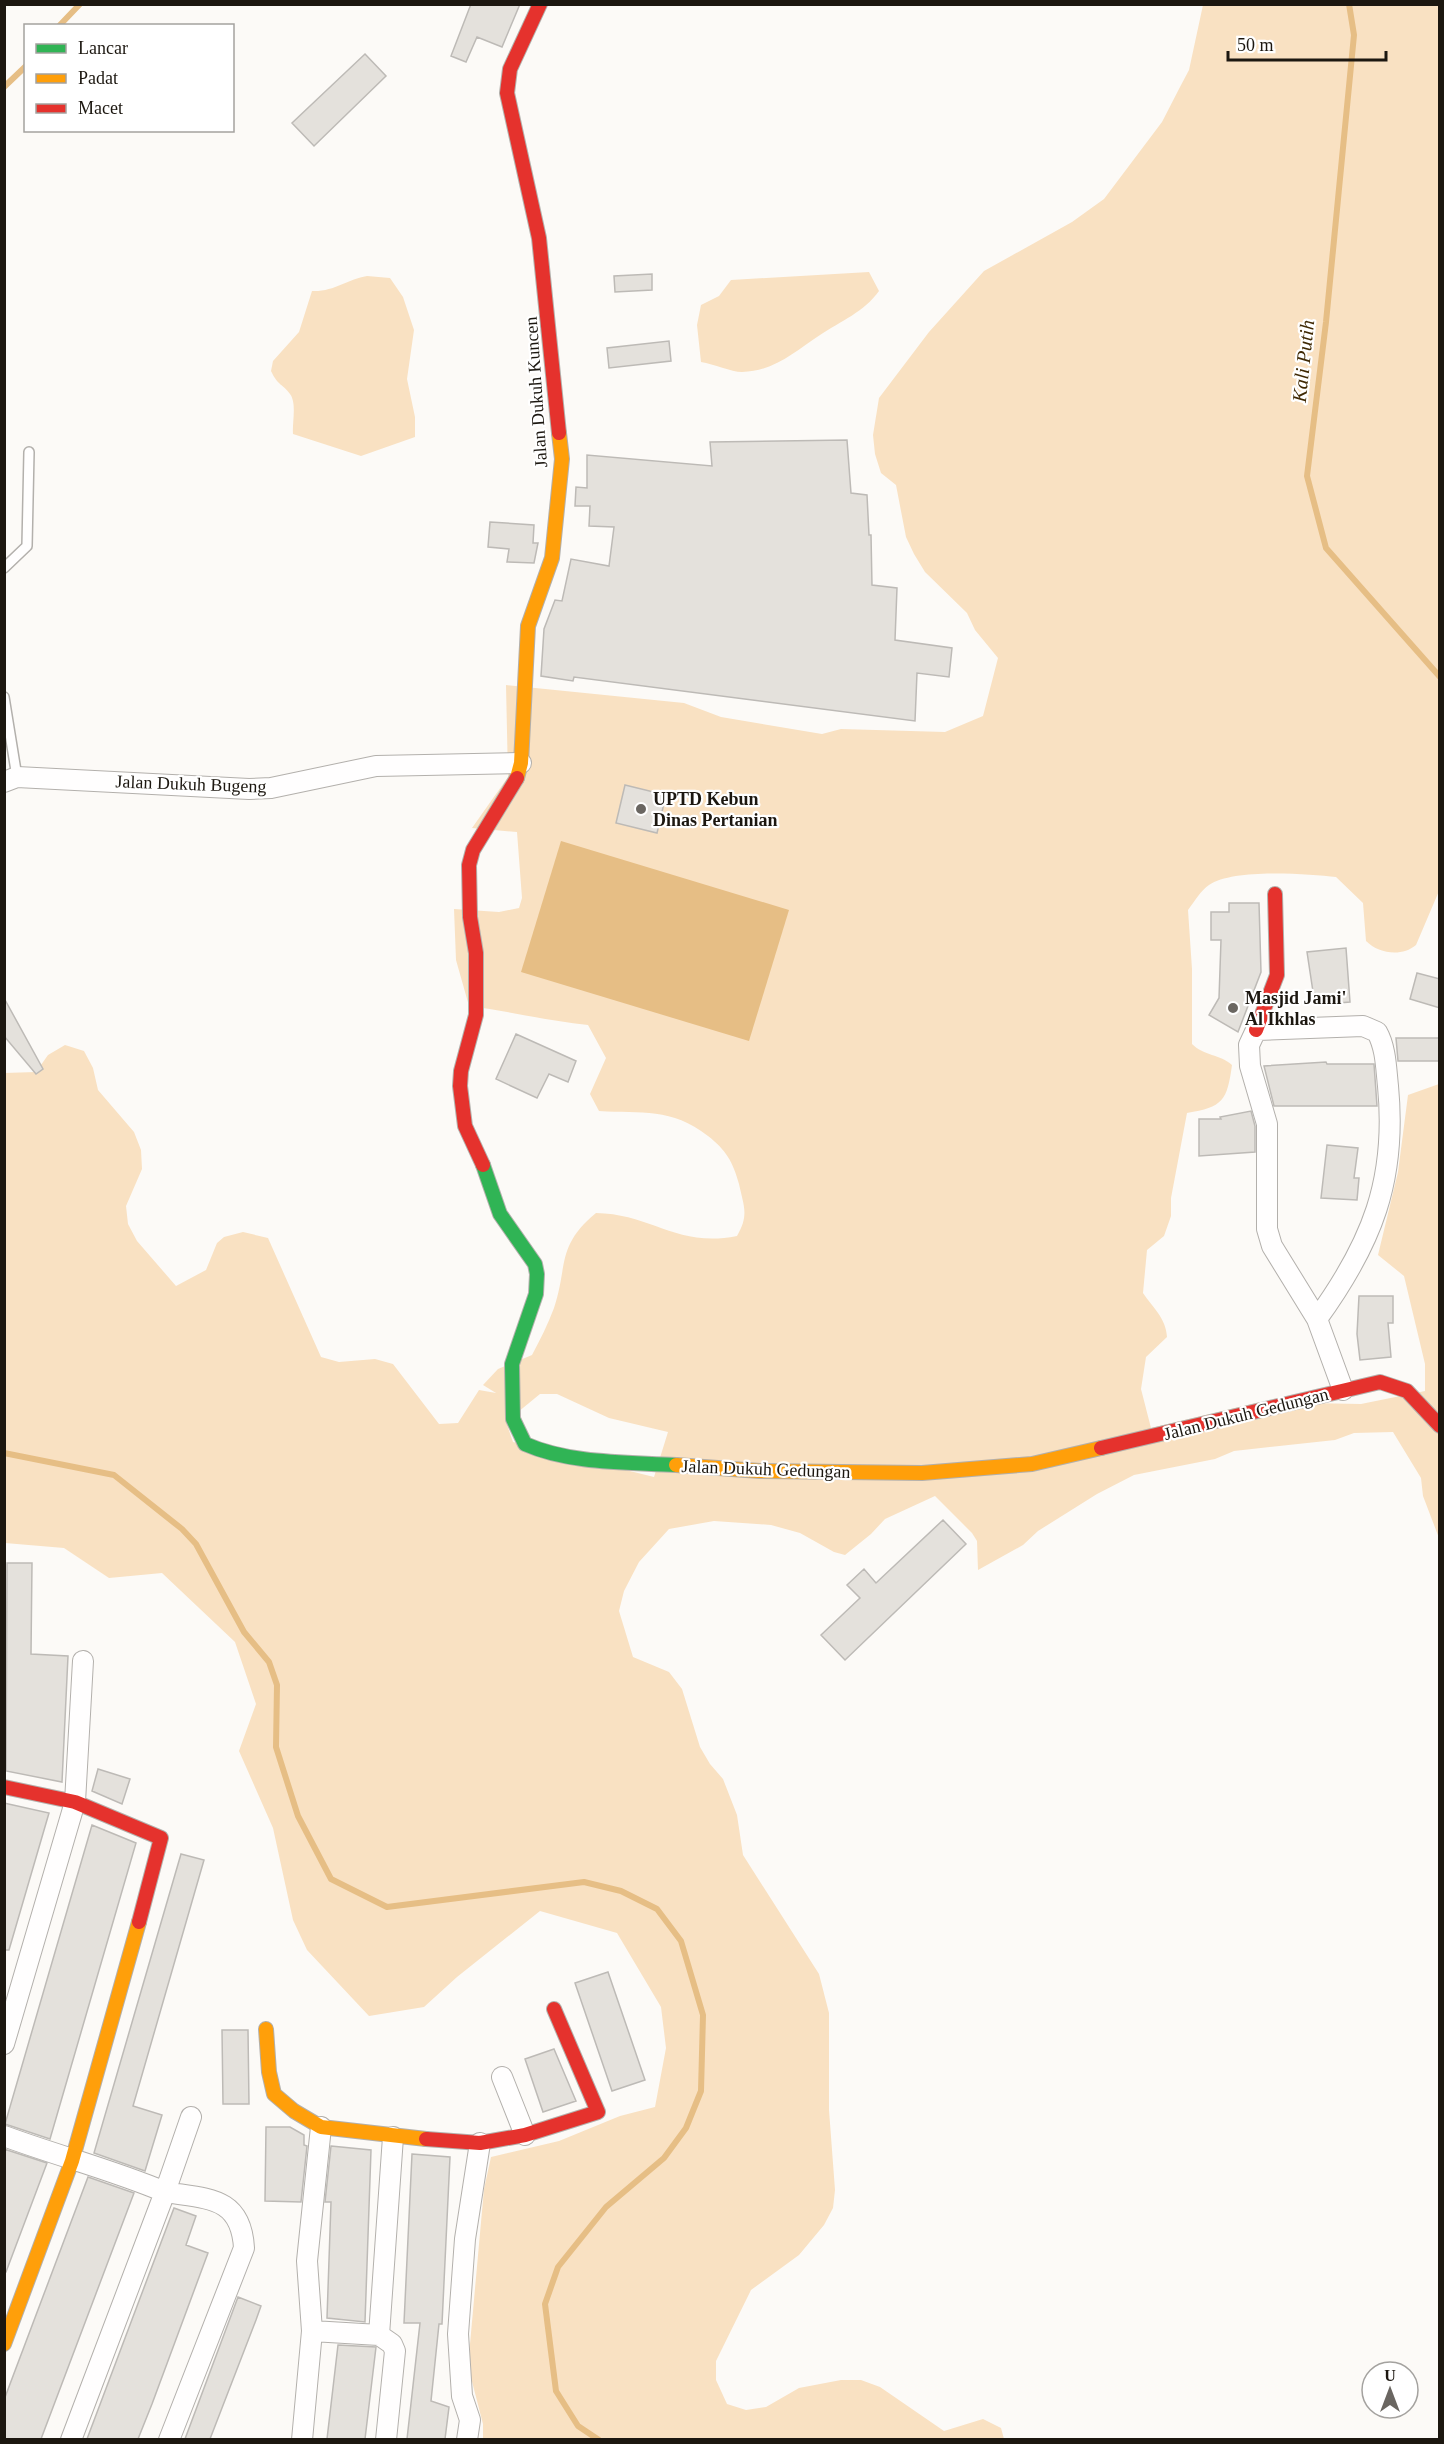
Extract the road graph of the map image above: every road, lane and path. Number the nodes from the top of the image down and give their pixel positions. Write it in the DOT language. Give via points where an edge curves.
graph roads {
  1 [pos="540,4"];
  2 [pos="29,452"];
  3 [pos="4,568"];
  4 [pos="4,697"];
  5 [pos="521,763"];
  6 [pos="11,779"];
  7 [pos="1275,894"];
  8 [pos="1256,1030"];
  9 [pos="465,1126"];
  10 [pos="1317,1319"];
  11 [pos="1344,1390"];
  12 [pos="1440,1426"];
  13 [pos="83,1661"];
  14 [pos="4,1787"];
  15 [pos="75,1802"];
  16 [pos="554,2009"];
  17 [pos="266,2029"];
  18 [pos="4,2044"];
  19 [pos="502,2077"];
  20 [pos="191,2117"];
  21 [pos="321,2127"];
  22 [pos="525,2135"];
  23 [pos="4,2136"];
  24 [pos="393,2138"];
  25 [pos="480,2143"];
  26 [pos="72,2161"];
  27 [pos="165,2192"];
  28 [pos="312,2331"];
  29 [pos="379,2335"];
  30 [pos="4,2344"];
  31 [pos="71,2439"];
  32 [pos="169,2439"];
  33 [pos="302,2439"];
  34 [pos="386,2439"];
  35 [pos="467,2439"];
  1 -- 5 [label="street, Jalan Dukuh Kuncen" via="510,64 506,85 539,238 562,459 548,578 528,626"];
  2 -- 3 [label="lane" via="27,546"];
  4 -- 6 [label="lane"];
  5 -- 6 [label="street, Jalan Dukuh Bugeng" via="376,766 249,789"];
  5 -- 9 [label="street, Jalan Dukuh Kuncen" via="516,783 473,850 469,866 476,1015 461,1071"];
  7 -- 8 [label="street, Jalan Dukuh Gedungan" via="1277,975"];
  8 -- 10 [label="street, Jalan Dukuh Gedungan" via="1249,1045 1250,1066 1267,1124 1267,1229 1272,1246"];
  8 -- 10 [label="street" via="1363,1026 1377,1032 1382,1044 1390,1113 1387,1178 1372,1226 1339,1288"];
  9 -- 11 [label="street, Jalan Dukuh Gedungan" via="500,1214 535,1264 536,1294 512,1364 511,1397 518,1433 525,1444 541,1451 600,1460 760,1471 922,1473 1032,1464"];
  10 -- 11 [label="street, Jalan Dukuh Gedungan"];
  11 -- 12 [label="street, Jalan Dukuh Gedungan" via="1380,1382 1400,1385 1415,1396"];
  13 -- 15 [label="street"];
  14 -- 15 [label="street"];
  15 -- 18 [label="street"];
  15 -- 26 [label="street" via="156,1834 161,1845"];
  16 -- 22 [label="street" via="598,2112"];
  17 -- 21 [label="street" via="274,2094"];
  19 -- 22 [label="street"];
  20 -- 27 [label="street"];
  21 -- 24 [label="street"];
  21 -- 28 [label="street" via="307,2261"];
  22 -- 25 [label="street"];
  23 -- 26 [label="street"];
  24 -- 25 [label="street"];
  24 -- 29 [label="street"];
  25 -- 35 [label="street" via="465,2239 458,2334 462,2396 470,2420"];
  26 -- 27 [label="street" via="124,2174"];
  26 -- 30 [label="street"];
  27 -- 31 [label="street"];
  27 -- 32 [label="street" via="215,2200 230,2208 241,2227 244,2248"];
  28 -- 29 [label="street"];
  28 -- 33 [label="street"];
  29 -- 34 [label="street" via="395,2351"];
}
